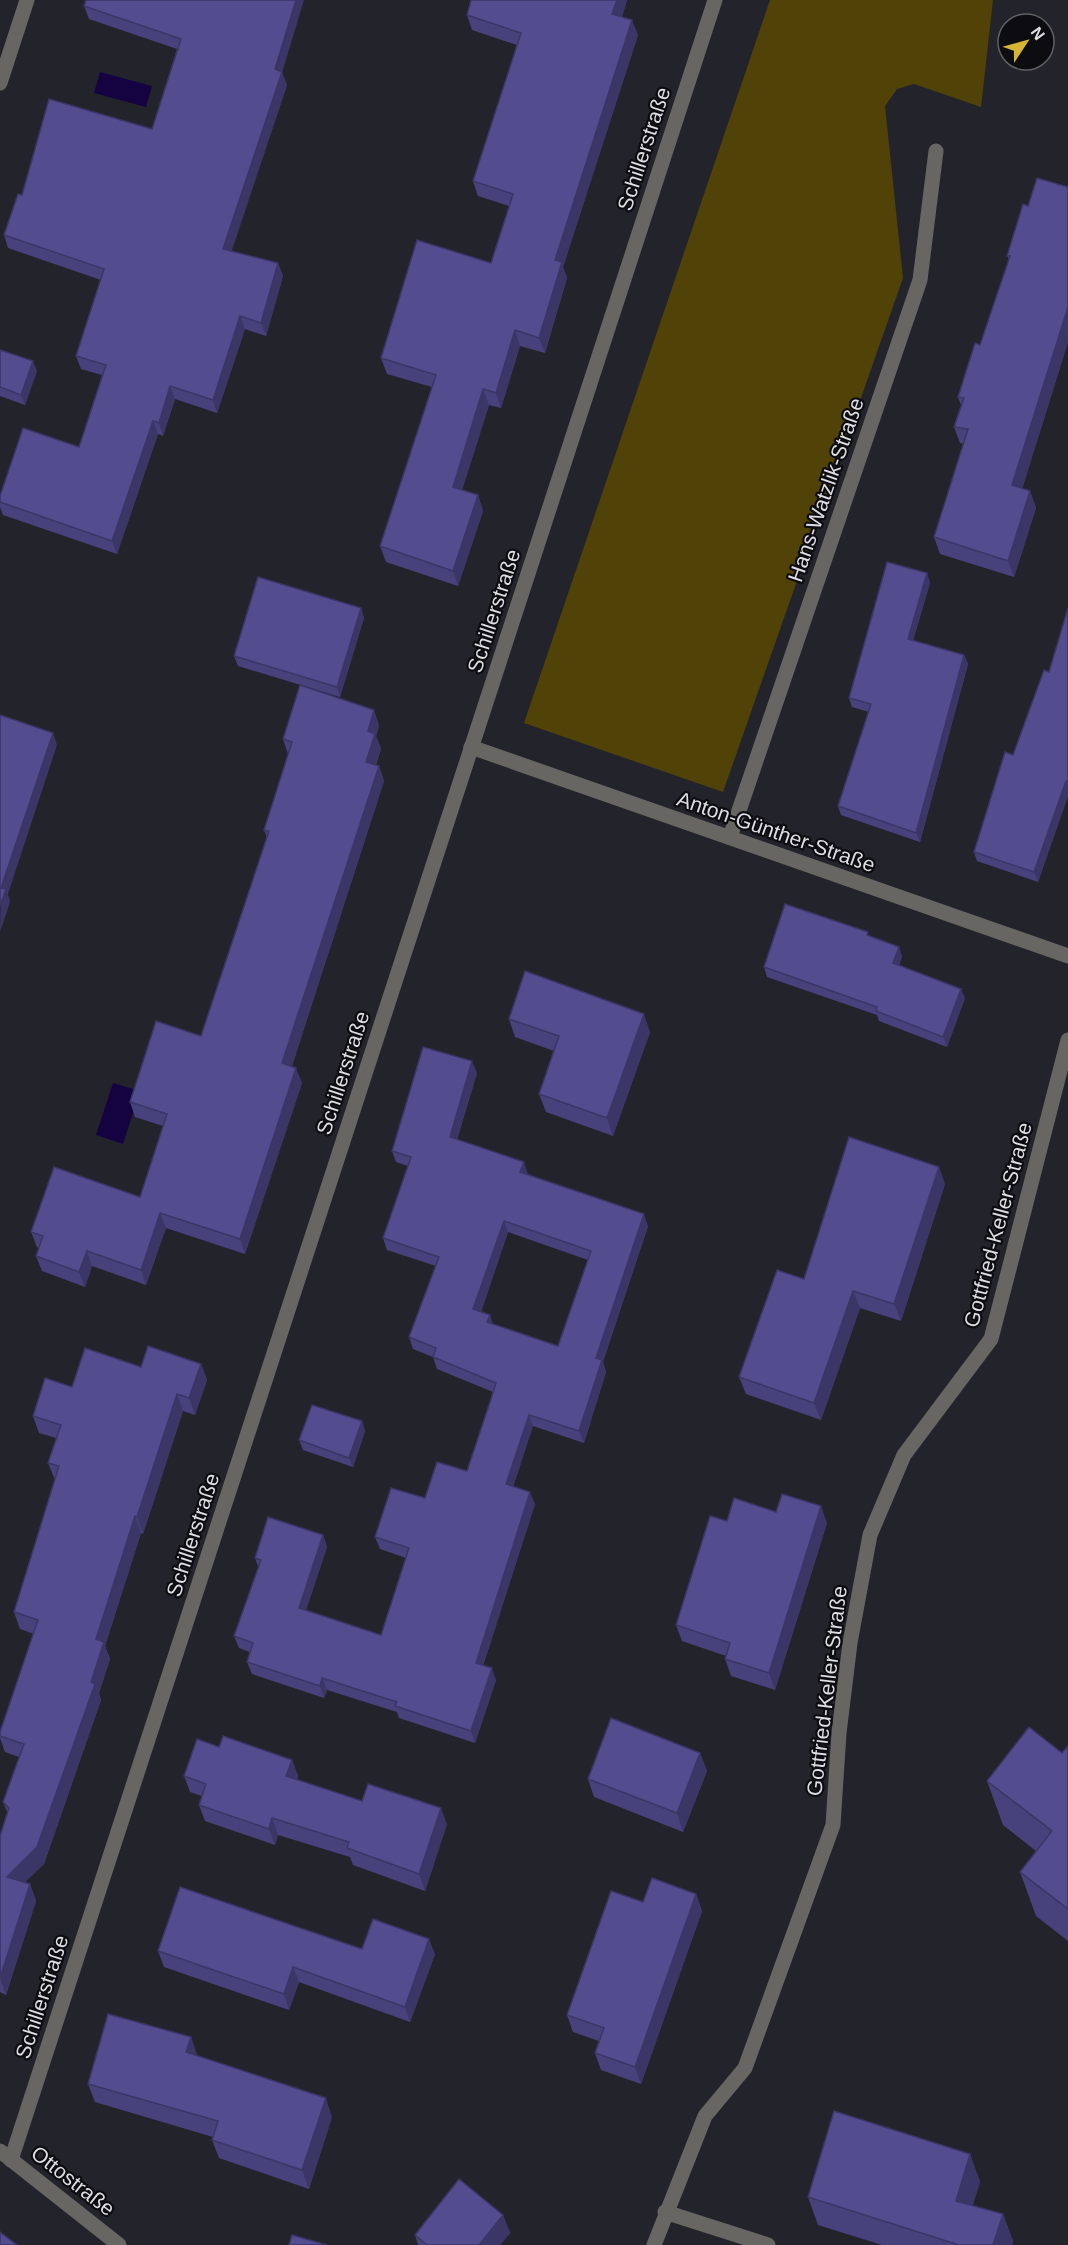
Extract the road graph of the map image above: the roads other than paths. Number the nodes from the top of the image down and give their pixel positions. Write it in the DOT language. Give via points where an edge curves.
graph roads {
  1 [pos="27,0"];
  2 [pos="715,0"];
  3 [pos="0,83"];
  4 [pos="936,151"];
  5 [pos="471,747"];
  6 [pos="730,837"];
  7 [pos="1068,956"];
  8 [pos="1068,1040"];
  9 [pos="6,2155"];
  10 [pos="665,2212"];
  11 [pos="119,2245"];
  12 [pos="654,2245"];
  13 [pos="768,2245"];
  1 -- 3 [label="street"];
  2 -- 5 [label="street, Schillerstraße"];
  4 -- 6 [label="street, Hans-Watzlik-Straße" via="920,280"];
  5 -- 6 [label="street, Anton-Günther-Straße"];
  5 -- 9 [label="street, Schillerstraße"];
  6 -- 7 [label="street, Anton-Günther-Straße"];
  8 -- 10 [label="street, Gottfried-Keller-Straße" via="991,1339 904,1455 870,1535 850,1643 833,1825 745,2068 705,2116"];
  9 -- 11 [label="street, Ottostraße"];
  10 -- 12 [label="street, Gottfried-Keller-Straße"];
  10 -- 13 [label="street"];
}
